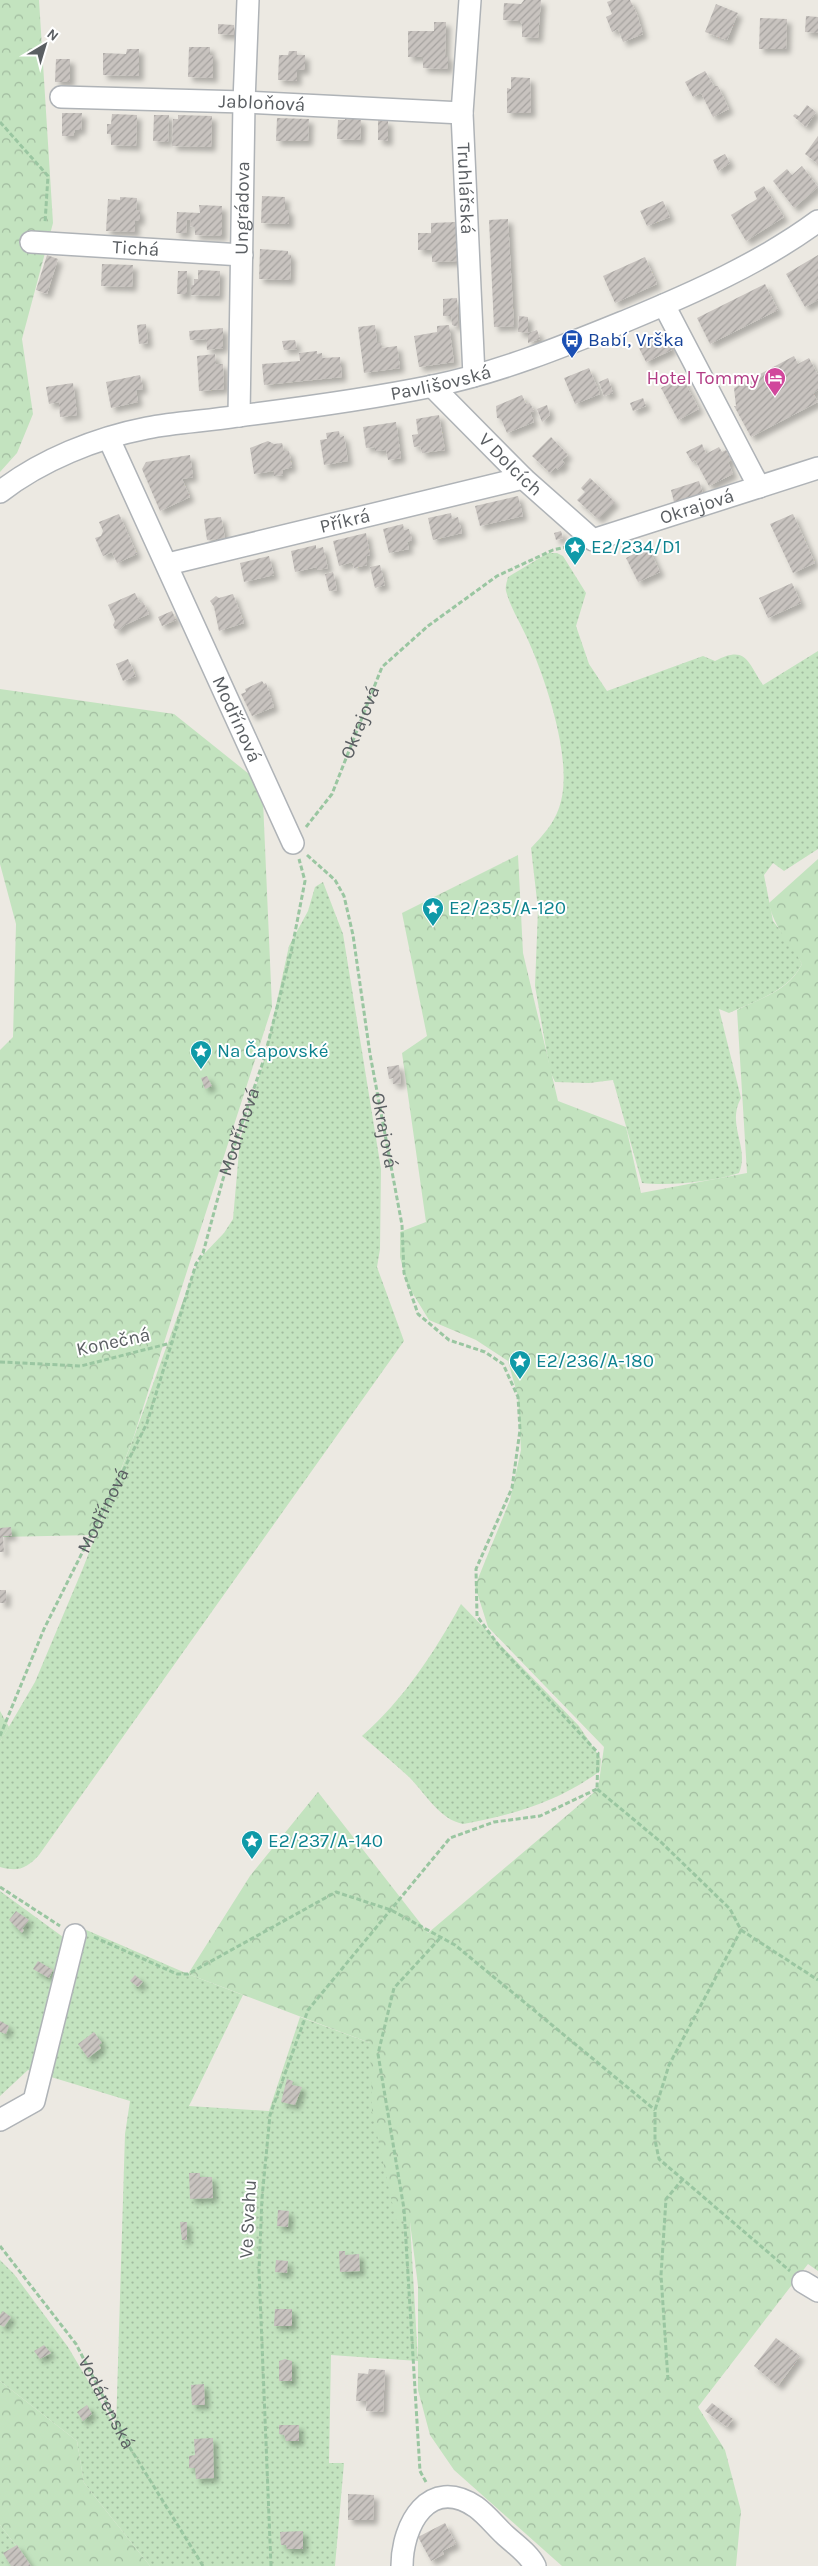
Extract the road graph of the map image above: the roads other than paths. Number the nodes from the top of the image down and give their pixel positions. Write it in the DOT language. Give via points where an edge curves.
graph roads {
  1 [pos="248,0"];
  2 [pos="470,0"];
  3 [pos="61,96"];
  4 [pos="244,102"];
  5 [pos="462,113"];
  6 [pos="818,221"];
  7 [pos="37,242"];
  8 [pos="242,255"];
  9 [pos="664,305"];
  10 [pos="474,376"];
  11 [pos="432,386"];
  12 [pos="239,416"];
  13 [pos="110,439"];
  14 [pos="818,468"];
  15 [pos="523,478"];
  16 [pos="759,487"];
  17 [pos="0,492"];
  18 [pos="594,540"];
  19 [pos="168,564"];
  20 [pos="293,843"];
  21 [pos="75,1935"];
  22 [pos="0,2120"];
  23 [pos="402,2566"];
  24 [pos="535,2566"];
  1 -- 4 [label="street, Ungrádova"];
  2 -- 5 [label="street, Truhlářská"];
  3 -- 4 [label="street, Jabloňová"];
  4 -- 5 [label="street, Jabloňová"];
  4 -- 8 [label="street, Ungrádova"];
  5 -- 10 [label="street, Truhlářská"];
  6 -- 9 [label="street, Pavlišovská" via="762,258"];
  7 -- 8 [label="street, Tichá"];
  8 -- 12 [label="street, Ungrádova"];
  9 -- 10 [label="street, Pavlišovská" via="551,352"];
  9 -- 16 [label="street"];
  10 -- 11 [label="street, Pavlišovská"];
  11 -- 12 [label="street, Pavlišovská"];
  11 -- 15 [label="street, V Dolcích"];
  12 -- 13 [label="street, Pavlišovská" via="147,428"];
  13 -- 17 [label="street, Pavlišovská" via="66,453 37,467"];
  13 -- 19 [label="street, Modřínová"];
  14 -- 16 [label="street, Okrajová"];
  15 -- 18 [label="street, V Dolcích"];
  15 -- 19 [label="street, Příkrá"];
  16 -- 18 [label="street, Okrajová"];
  19 -- 20 [label="street, Modřínová"];
  21 -- 22 [label="street" via="34,2101"];
  23 -- 24 [label="street" via="402,2549 410,2526 422,2508 435,2498 456,2498 476,2507"];
}
